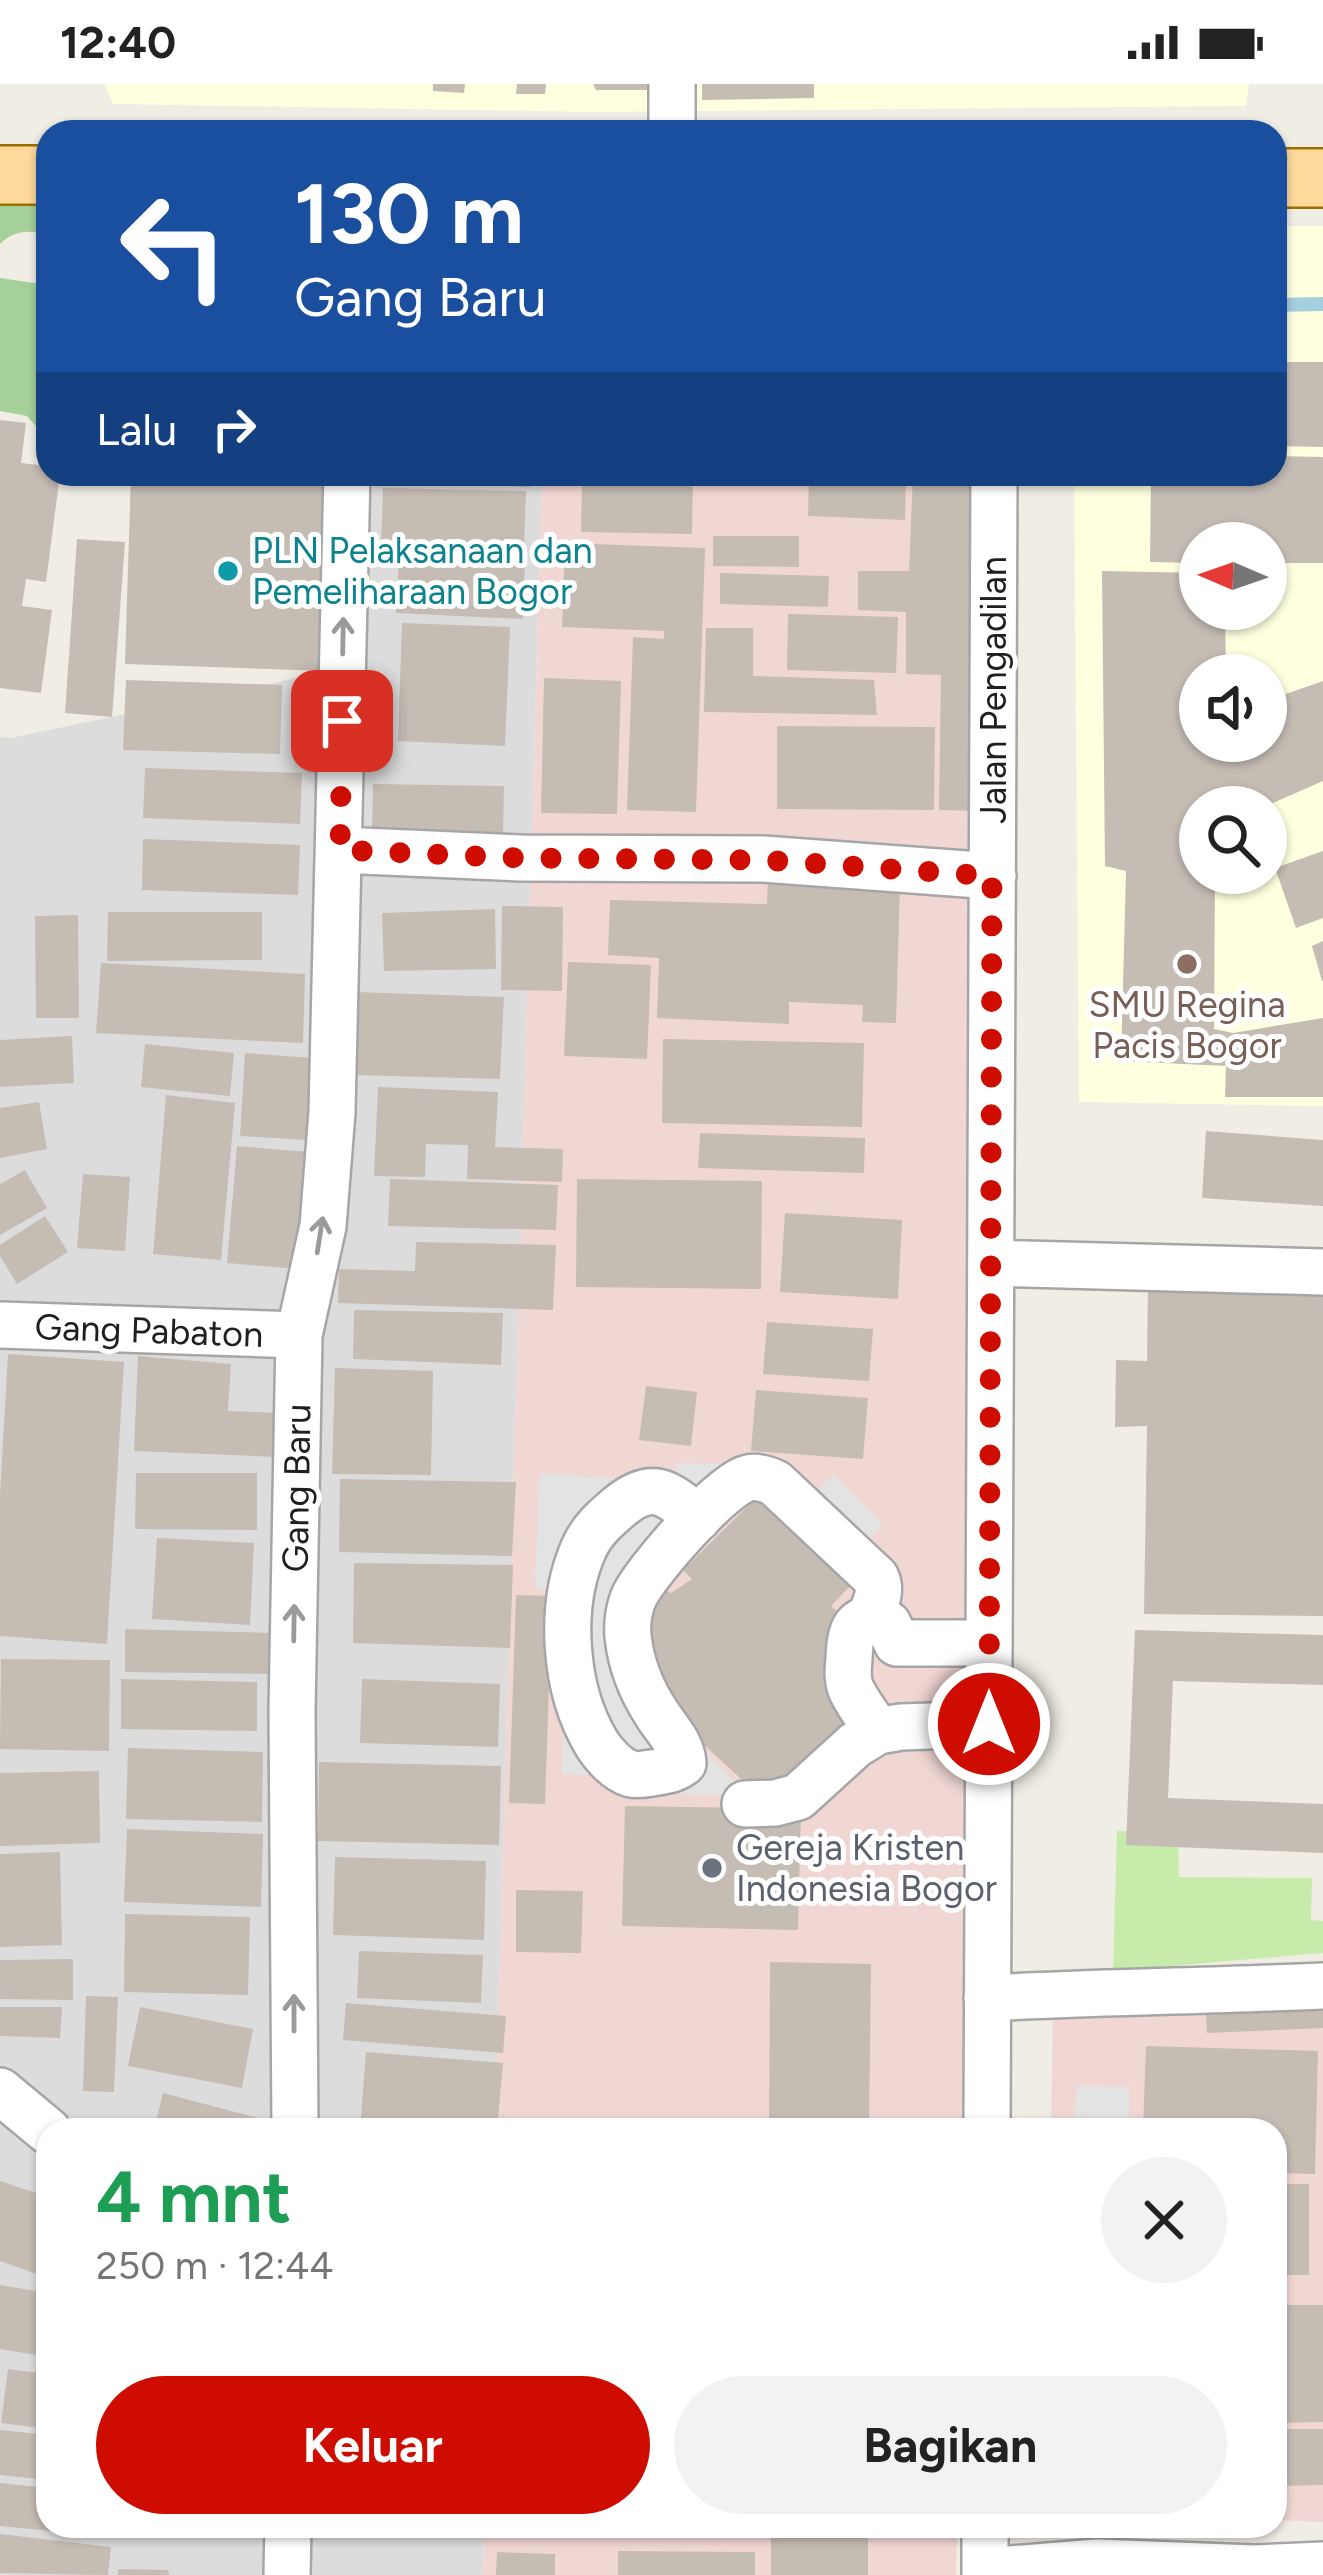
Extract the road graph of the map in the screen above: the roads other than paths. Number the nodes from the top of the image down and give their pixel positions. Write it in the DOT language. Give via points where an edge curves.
graph roads {
  1 [pos="672,84"];
  2 [pos="672,120"];
  3 [pos="0,175"];
  4 [pos="36,175"];
  5 [pos="1287,178"];
  6 [pos="1323,178"];
  7 [pos="347,486"];
  8 [pos="994,486"];
  9 [pos="340,850"];
  10 [pos="992,876"];
  11 [pos="991,1263"];
  12 [pos="1323,1272"];
  13 [pos="0,1325"];
  14 [pos="299,1334"];
  15 [pos="698,1517"];
  16 [pos="869,1620"];
  17 [pos="989,1643"];
  18 [pos="989,1724"];
  19 [pos="878,1731"];
  20 [pos="745,1804"];
  21 [pos="1323,1986"];
  22 [pos="987,1998"];
  23 [pos="0,2091"];
  24 [pos="295,2118"];
  25 [pos="987,2118"];
  26 [pos="36,2121"];
  27 [pos="288,2538"];
  28 [pos="985,2557"];
  29 [pos="1323,2565"];
  30 [pos="287,2575"];
  1 -- 2 [label="street"];
  3 -- 4 [label="main road"];
  5 -- 6 [label="main road"];
  9 -- 7 [label="street, Gang Baru, one-way"];
  8 -- 10 [label="street, Jalan Pengadilan"];
  9 -- 10 [label="street" via="764,860"];
  14 -- 9 [label="street, Gang Baru, one-way" via="323,1226"];
  10 -- 11 [label="street, Jalan Pengadilan"];
  11 -- 12 [label="street"];
  11 -- 17 [label="street, Jalan Pengadilan"];
  13 -- 14 [label="street, Gang Pabaton"];
  24 -- 14 [label="street, Gang Baru, one-way"];
  15 -- 15 [label="street" via="644,1578 627,1630 641,1688 683,1762 631,1774 604,1755 577,1701 574,1581 598,1524 632,1496 660,1492"];
  15 -- 16 [label="street" via="746,1478 775,1483 876,1578"];
  16 -- 17 [label="street" via="888,1624 897,1643"];
  16 -- 19 [label="street" via="849,1638 848,1684"];
  17 -- 18 [label="street, Jalan Pengadilan"];
  18 -- 19 [label="street"];
  18 -- 22 [label="street, Jalan Pengadilan"];
  19 -- 20 [label="street" via="798,1797"];
  21 -- 22 [label="street"];
  22 -- 25 [label="street, Jalan Pengadilan"];
  23 -- 26 [label="street"];
  27 -- 30 [label="street"];
  28 -- 29 [label="street"];
}
